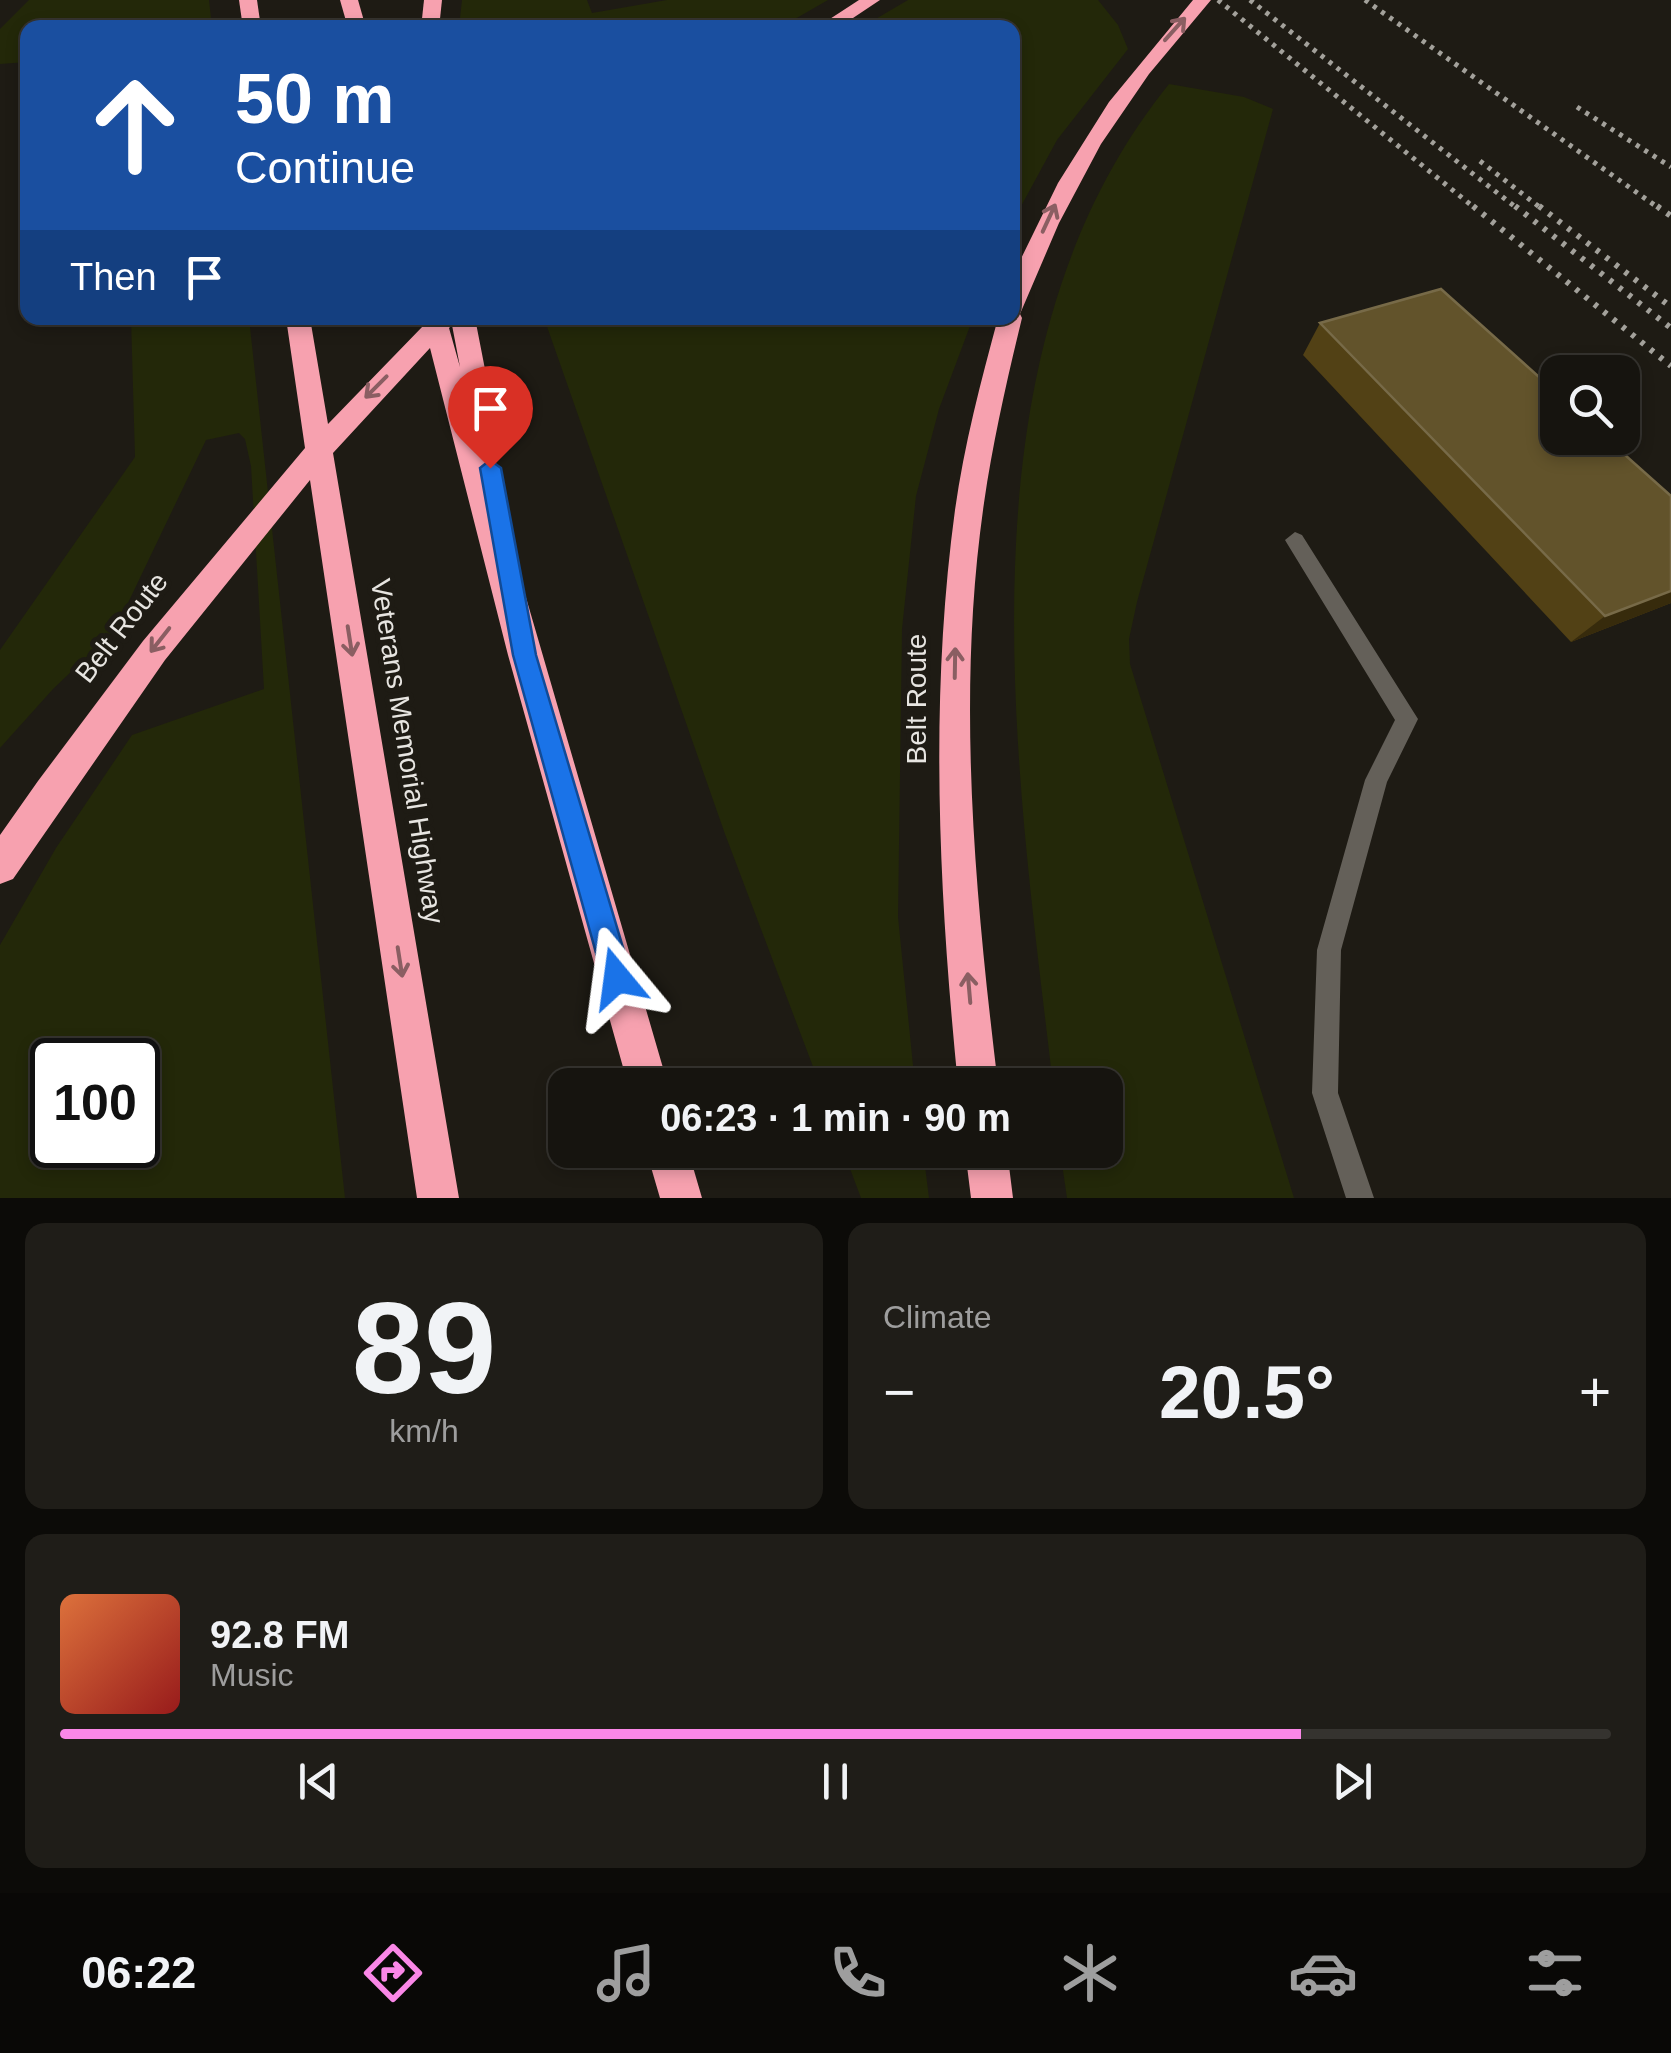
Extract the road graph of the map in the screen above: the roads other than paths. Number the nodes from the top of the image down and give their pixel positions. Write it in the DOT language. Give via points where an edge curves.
graph roads {
  1 [pos="871,0"];
  2 [pos="1202,0"];
  3 [pos="838,20"];
  4 [pos="1020,287"];
  5 [pos="299,325"];
  6 [pos="436,325"];
  7 [pos="437,325"];
  8 [pos="464,325"];
  9 [pos="1008,325"];
  10 [pos="1295,540"];
  11 [pos="524,655"];
  12 [pos="0,866"];
  13 [pos="643,1068"];
  14 [pos="977,1068"];
  15 [pos="672,1168"];
  16 [pos="988,1168"];
  17 [pos="438,1198"];
  18 [pos="681,1198"];
  19 [pos="992,1198"];
  20 [pos="1360,1198"];
  1 -- 3 [label="highway"];
  4 -- 2 [label="highway, one-way" via="1078,161 1149,59"];
  5 -- 17 [label="highway, Veterans Memorial Highway, one-way"];
  6 -- 11 [label="highway"];
  7 -- 12 [label="highway, Belt Route, one-way" via="221,564 101,719"];
  8 -- 11 [label="highway"];
  14 -- 9 [label="highway, Belt Route, one-way" via="958,845 958,588 986,406"];
  10 -- 20 [label="lane" via="1407,719 1376,780 1329,950 1325,1094"];
  11 -- 13 [label="highway"];
  15 -- 18 [label="highway"];
  16 -- 19 [label="highway"];
}
